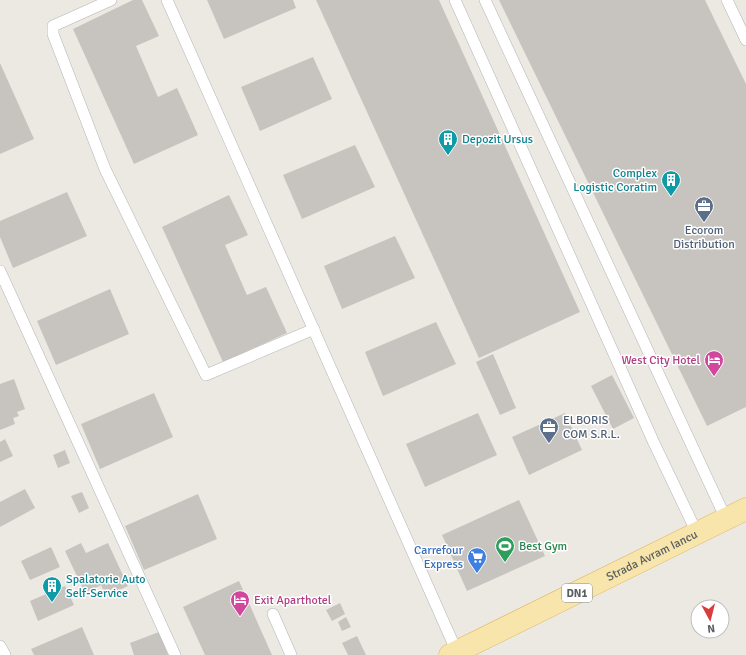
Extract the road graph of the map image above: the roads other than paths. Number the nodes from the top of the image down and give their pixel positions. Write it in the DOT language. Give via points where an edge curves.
graph roads {
  1 [pos="111,0"];
  2 [pos="167,0"];
  3 [pos="455,0"];
  4 [pos="485,0"];
  5 [pos="727,0"];
  6 [pos="746,40"];
  7 [pos="0,271"];
  8 [pos="314,329"];
  9 [pos="746,509"];
  10 [pos="726,519"];
  11 [pos="697,533"];
  12 [pos="273,614"];
  13 [pos="0,646"];
  14 [pos="453,653"];
  15 [pos="5,655"];
  16 [pos="175,655"];
  17 [pos="291,655"];
  1 -- 8 [label="lane" via="53,26 53,34 105,170 206,375"];
  2 -- 8 [label="lane"];
  3 -- 11 [label="lane"];
  4 -- 10 [label="lane"];
  5 -- 6 [label="lane"];
  7 -- 16 [label="lane"];
  8 -- 14 [label="lane"];
  9 -- 10 [label="main road, Strada Avram Iancu / DN1"];
  10 -- 11 [label="main road, Strada Avram Iancu / DN1"];
  11 -- 14 [label="main road, Strada Avram Iancu / DN1"];
  12 -- 17 [label="lane"];
  13 -- 15 [label="lane"];
}
